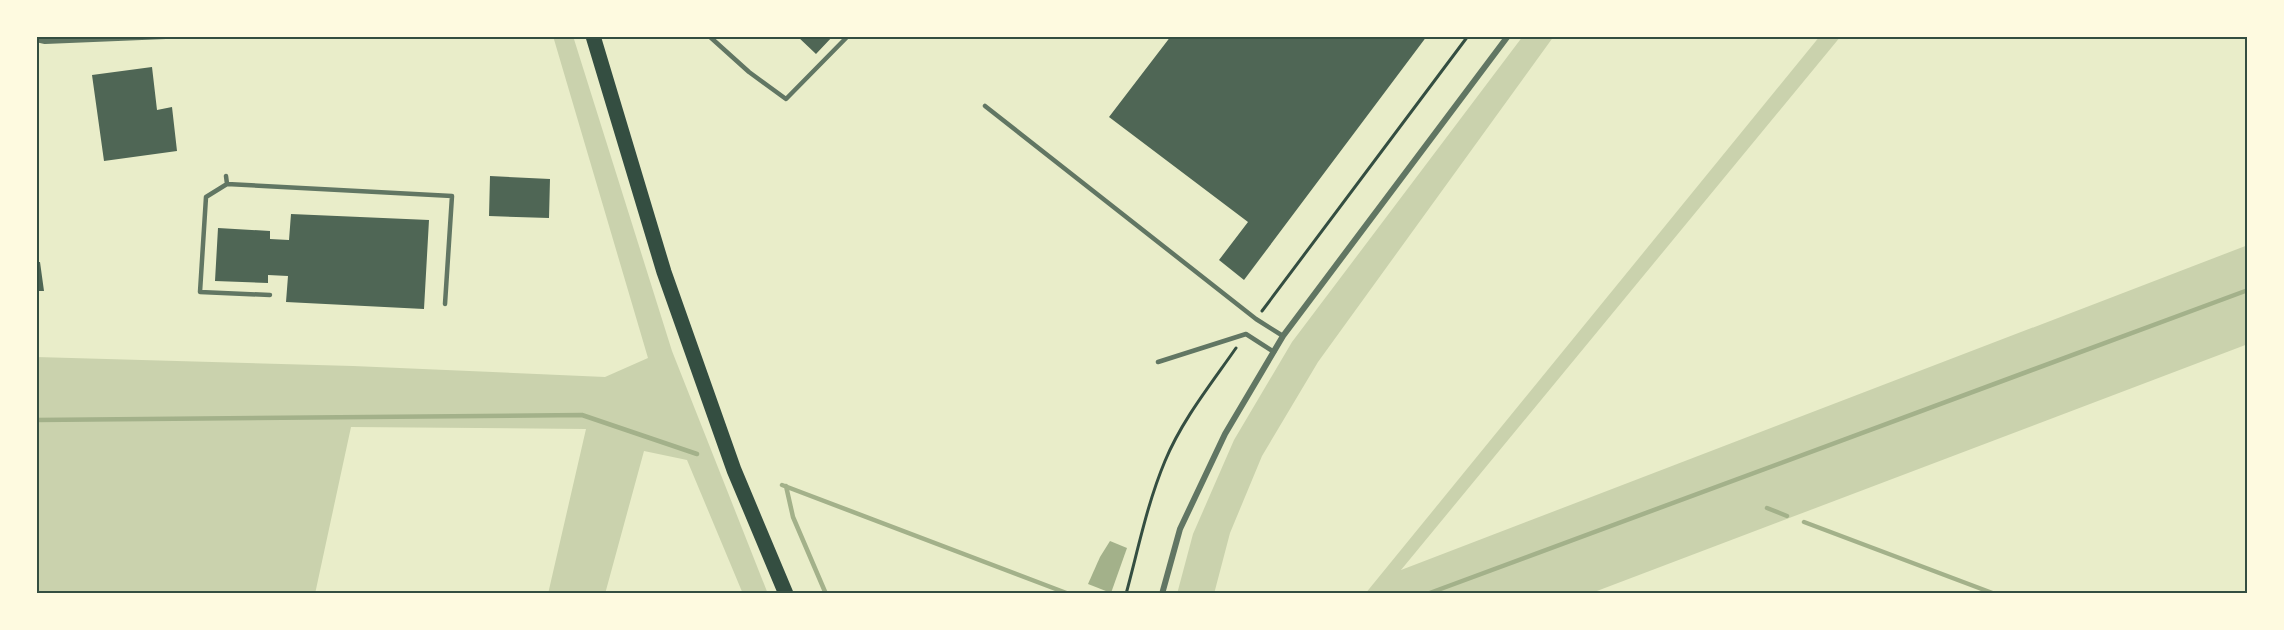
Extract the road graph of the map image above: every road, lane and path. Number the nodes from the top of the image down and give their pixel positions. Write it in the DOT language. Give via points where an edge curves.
graph roads {
  1 [pos="166,36"];
  2 [pos="593,36"];
  3 [pos="709,36"];
  4 [pos="848,36"];
  5 [pos="1468,36"];
  6 [pos="1508,36"];
  7 [pos="36,39"];
  8 [pos="986,106"];
  9 [pos="226,176"];
  10 [pos="227,184"];
  11 [pos="270,295"];
  12 [pos="446,304"];
  13 [pos="1256,319"];
  14 [pos="1246,334"];
  15 [pos="1283,336"];
  16 [pos="1274,352"];
  17 [pos="1158,362"];
  18 [pos="786,594"];
  19 [pos="1126,594"];
  20 [pos="1162,594"];
  1 -- 7 [label="street"];
  2 -- 18 [label="main road" via="664,272 734,470"];
  3 -- 4 [label="lane" via="786,99"];
  5 -- 13 [label="path"];
  6 -- 15 [label="street"];
  8 -- 13 [label="lane"];
  9 -- 10 [label="lane"];
  10 -- 11 [label="lane" via="206,197 200,292"];
  10 -- 12 [label="lane" via="452,196"];
  13 -- 15 [label="lane"];
  14 -- 16 [label="lane"];
  14 -- 17 [label="lane"];
  14 -- 19 [label="path" via="1195,406 1165,460"];
  15 -- 16 [label="street"];
  16 -- 20 [label="street" via="1225,434 1179,529"];
}
